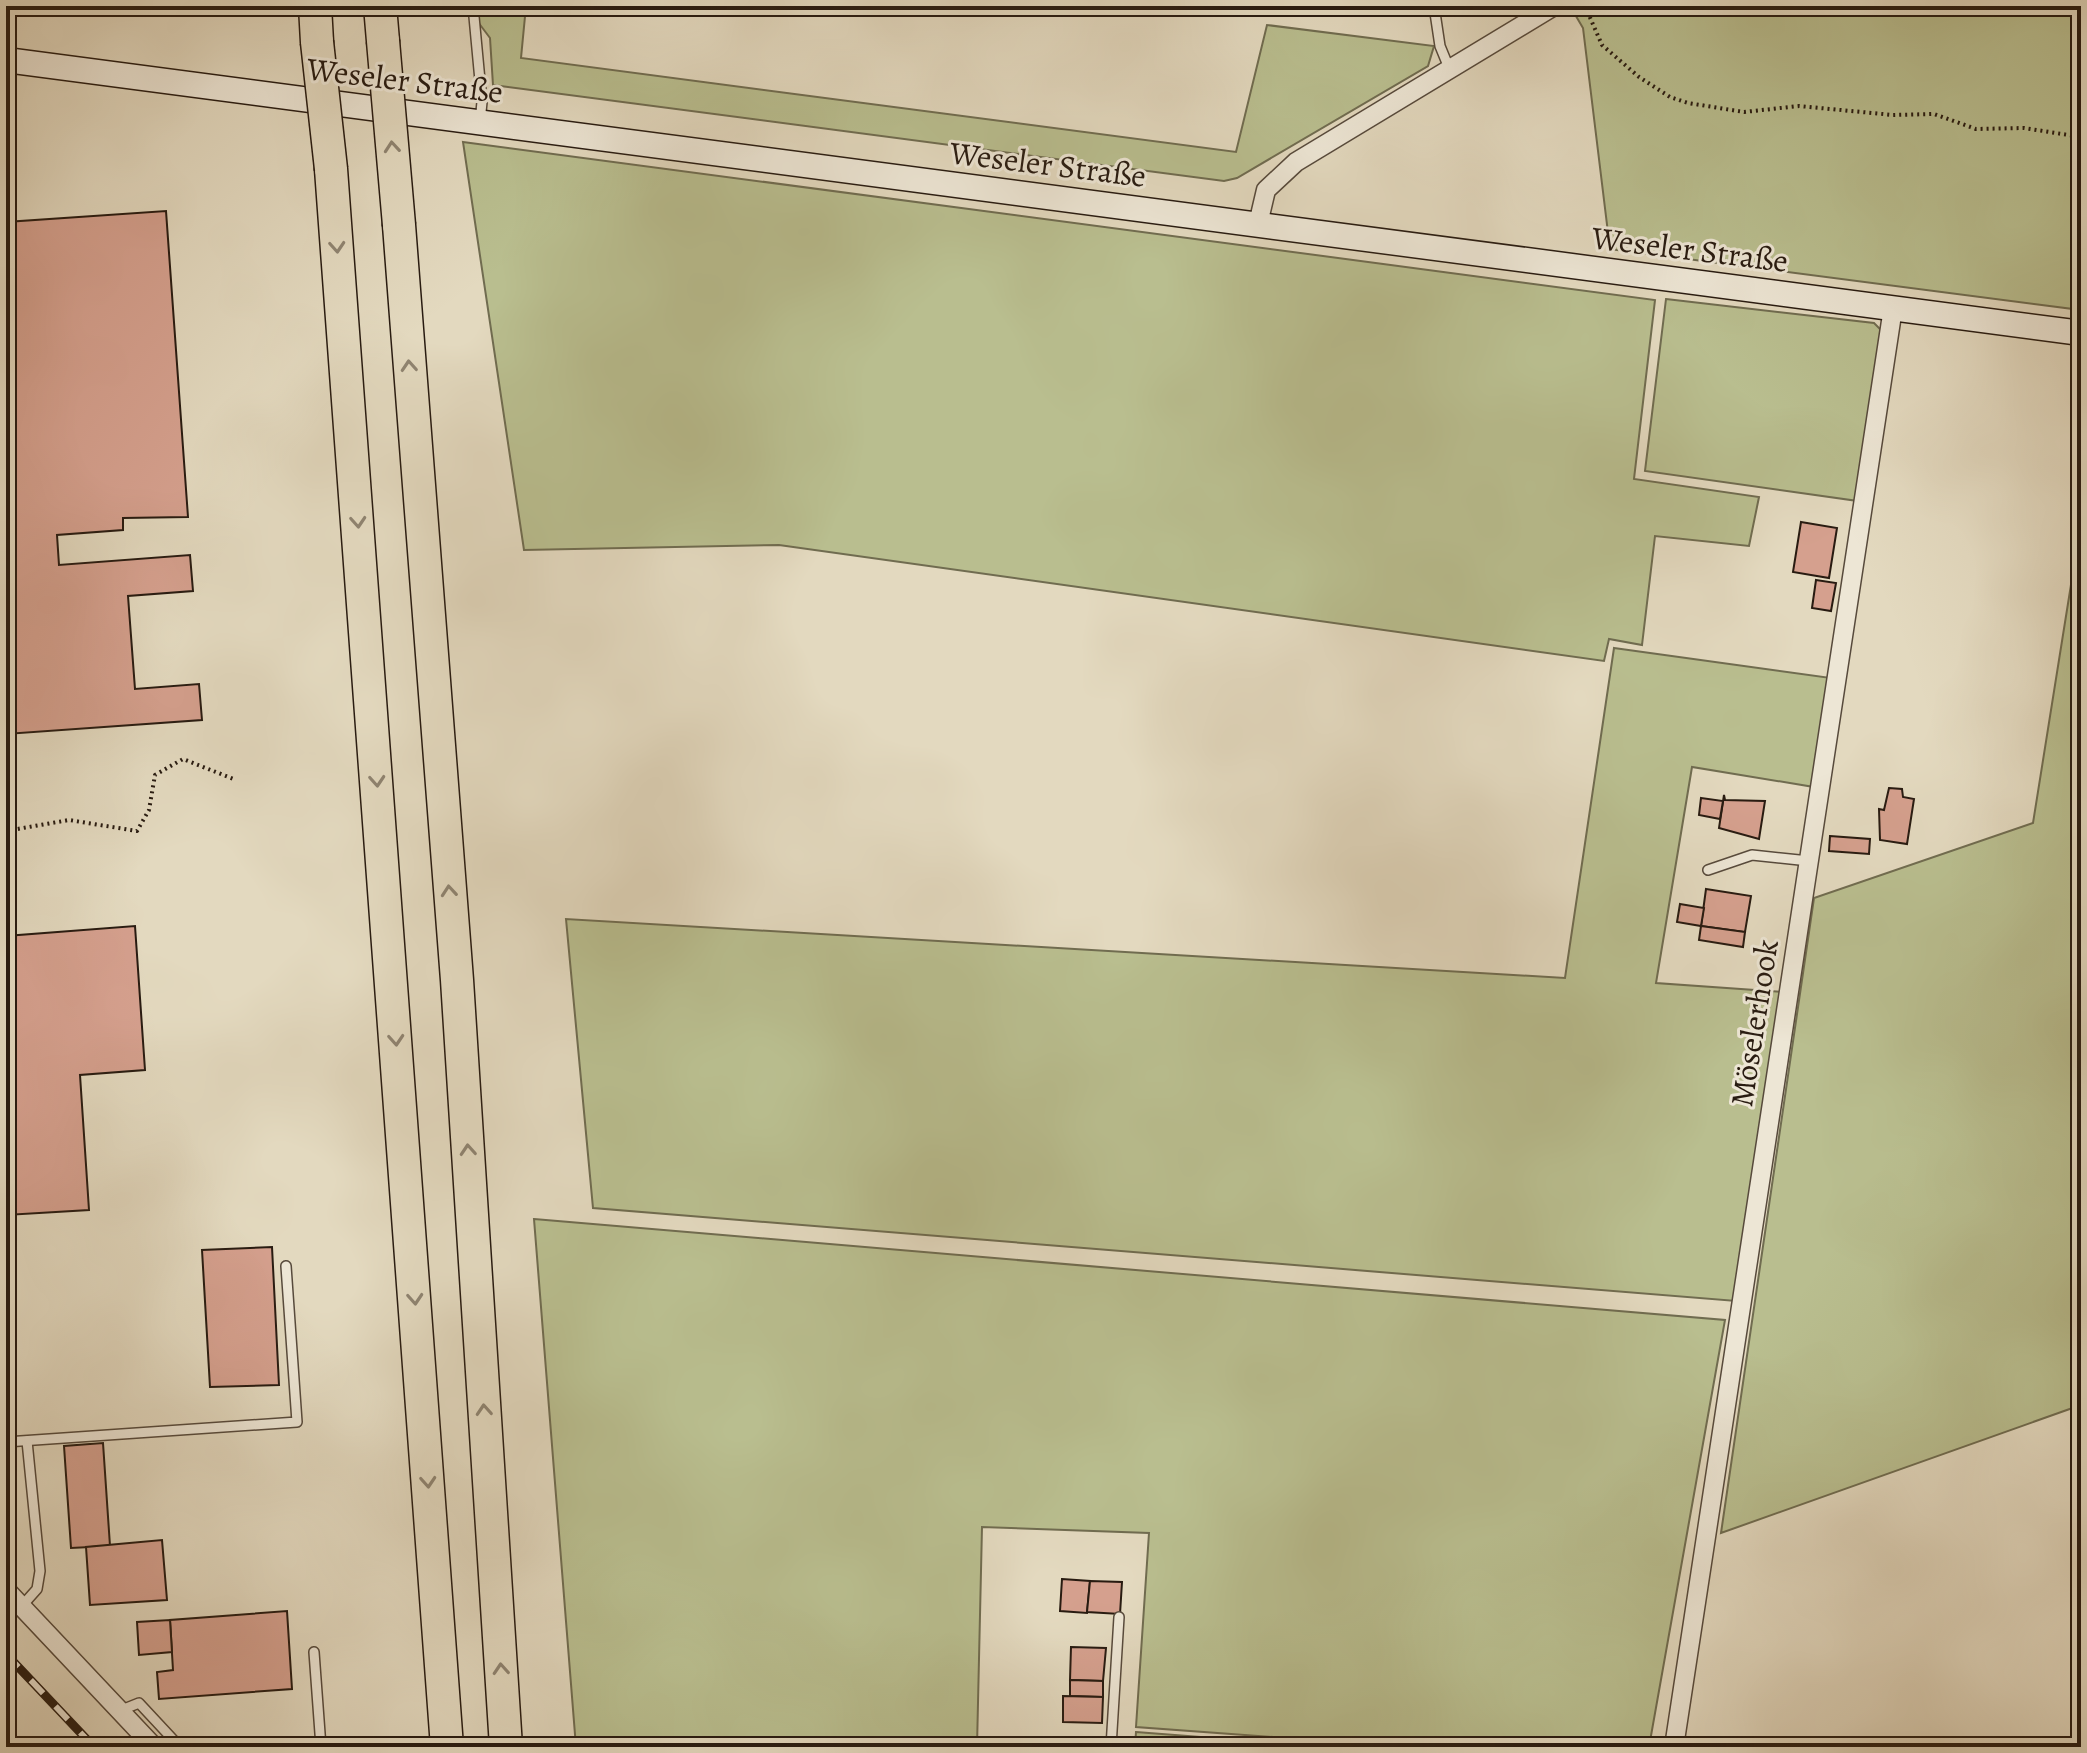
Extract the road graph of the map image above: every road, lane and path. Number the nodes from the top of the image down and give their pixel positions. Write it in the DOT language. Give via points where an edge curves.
graph roads {
  1 [pos="315,6"];
  2 [pos="380,6"];
  3 [pos="473,6"];
  4 [pos="1434,6"];
  5 [pos="1554,6"];
  6 [pos="1585,6"];
  7 [pos="6,60"];
  8 [pos="1449,68"];
  9 [pos="480,122"];
  10 [pos="2081,137"];
  11 [pos="1258,224"];
  12 [pos="1893,308"];
  13 [pos="2081,333"];
  14 [pos="236,780"];
  15 [pos="6,831"];
  16 [pos="1809,861"];
  17 [pos="1708,870"];
  18 [pos="286,1266"];
  19 [pos="27,1441"];
  20 [pos="6,1442"];
  21 [pos="6,1590"];
  22 [pos="21,1607"];
  23 [pos="1119,1617"];
  24 [pos="314,1652"];
  25 [pos="119,1711"];
  26 [pos="154,1747"];
  27 [pos="180,1747"];
  28 [pos="321,1747"];
  29 [pos="447,1747"];
  30 [pos="506,1747"];
  31 [pos="1111,1747"];
  32 [pos="1674,1747"];
  1 -- 29 [label="highway, one-way, bridge"];
  30 -- 2 [label="highway, one-way, bridge" via="457,980"];
  3 -- 9 [label="lane"];
  4 -- 8 [label="lane"];
  5 -- 8 [label="street"];
  6 -- 10 [label="path" via="1602,45 1639,77 1688,103 1744,112 1799,106 1934,114 1976,129 2024,128"];
  7 -- 9 [label="main road, Weseler Straße"];
  8 -- 11 [label="street" via="1275,178 1266,190"];
  9 -- 11 [label="main road, Weseler Straße"];
  11 -- 12 [label="main road, Weseler Straße"];
  12 -- 13 [label="main road, Weseler Straße"];
  12 -- 16 [label="street, Möselerhook"];
  14 -- 15 [label="path" via="183,759 155,775 149,810 137,831 60,820"];
  16 -- 17 [label="lane" via="1752,855"];
  16 -- 32 [label="street, Möselerhook"];
  18 -- 19 [label="lane" via="297,1422"];
  19 -- 20 [label="lane"];
  19 -- 22 [label="lane" via="40,1571 37,1589"];
  21 -- 22 [label="street"];
  22 -- 25 [label="street"];
  23 -- 31 [label="lane"];
  24 -- 28 [label="lane"];
  25 -- 26 [label="street"];
  25 -- 27 [label="lane" via="139,1703"];
}
